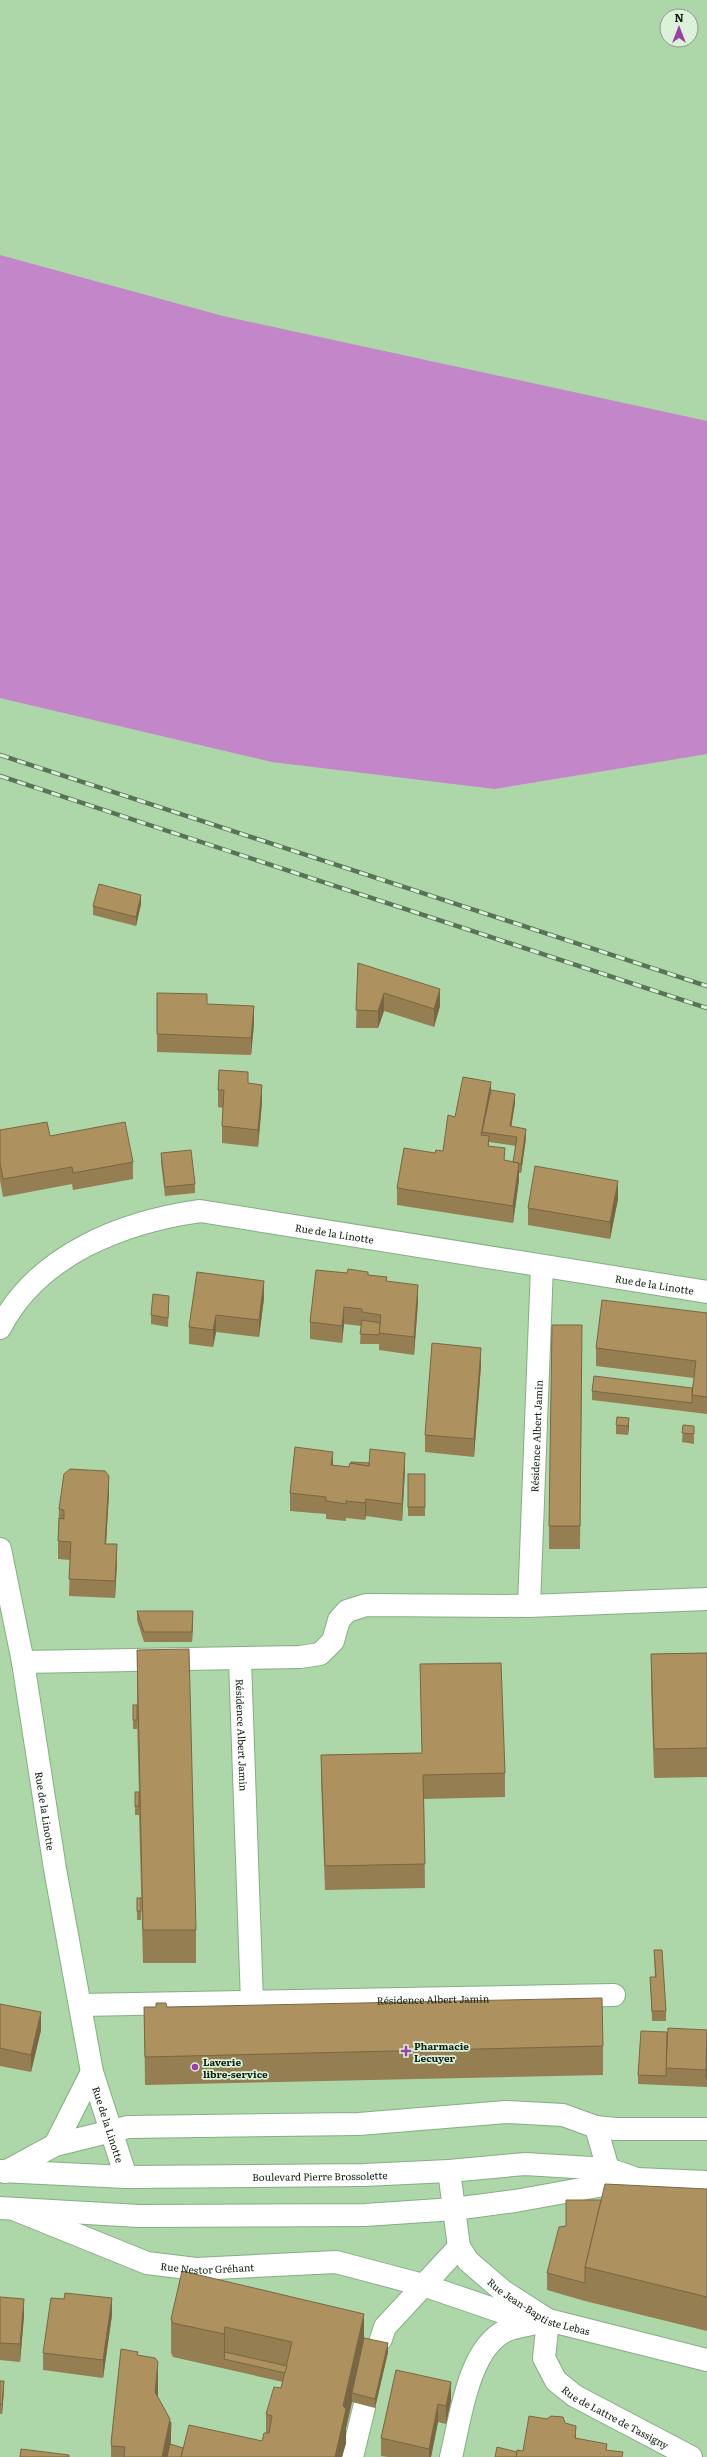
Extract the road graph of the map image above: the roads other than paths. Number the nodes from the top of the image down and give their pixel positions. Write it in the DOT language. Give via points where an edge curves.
graph roads {
  1 [pos="542,1266"];
  2 [pos="707,1292"];
  3 [pos="0,1328"];
  4 [pos="0,1549"];
  5 [pos="707,1599"];
  6 [pos="529,1606"];
  7 [pos="240,1660"];
  8 [pos="23,1662"];
  9 [pos="614,1995"];
  10 [pos="252,2002"];
  11 [pos="80,2005"];
  12 [pos="92,2072"];
  13 [pos="596,2128"];
  14 [pos="707,2129"];
  15 [pos="111,2130"];
  16 [pos="55,2145"];
  17 [pos="608,2169"];
  18 [pos="3,2171"];
  19 [pos="449,2171"];
  20 [pos="126,2177"];
  21 [pos="637,2179"];
  22 [pos="707,2182"];
  23 [pos="7,2208"];
  24 [pos="454,2209"];
  25 [pos="459,2247"];
  26 [pos="424,2285"];
  27 [pos="548,2320"];
  28 [pos="381,2339"];
  29 [pos="707,2360"];
  30 [pos="364,2408"];
  31 [pos="352,2457"];
  32 [pos="451,2457"];
  33 [pos="691,2457"];
  1 -- 2 [label="street, Rue de la Linotte"];
  1 -- 3 [label="street, Rue de la Linotte" via="200,1211 155,1219 117,1230 81,1248 48,1270 22,1297"];
  1 -- 6 [label="street, Résidence Albert Jamin"];
  4 -- 8 [label="street, Rue de la Linotte"];
  5 -- 6 [label="street"];
  6 -- 7 [label="street" via="366,1605 347,1611 339,1620 333,1641 320,1654 300,1658"];
  7 -- 8 [label="street"];
  7 -- 10 [label="street, Résidence Albert Jamin"];
  8 -- 11 [label="street, Rue de la Linotte" via="33,1735"];
  9 -- 10 [label="street, Résidence Albert Jamin"];
  10 -- 11 [label="street, Résidence Albert Jamin"];
  11 -- 12 [label="street, Rue de la Linotte"];
  12 -- 15 [label="street, Rue de la Linotte"];
  12 -- 16 [label="street, Rue de la Linotte"];
  13 -- 14 [label="street"];
  13 -- 15 [label="street" via="563,2115 506,2112 359,2124 135,2127"];
  13 -- 17 [label="street"];
  15 -- 16 [label="street"];
  15 -- 20 [label="street, Rue de la Linotte"];
  16 -- 18 [label="street"];
  17 -- 19 [label="street, Boulevard Pierre Brossolette" via="525,2164"];
  17 -- 21 [label="street, Boulevard Pierre Brossolette"];
  18 -- 20 [label="street, Boulevard Pierre Brossolette"];
  19 -- 20 [label="street, Boulevard Pierre Brossolette" via="364,2175"];
  19 -- 24 [label="street, Rue Jean-Baptiste Lebas"];
  21 -- 22 [label="street, Boulevard Pierre Brossolette"];
  21 -- 24 [label="street, Boulevard Pierre Brossolette"];
  23 -- 24 [label="street, Boulevard Pierre Brossolette" via="171,2216 365,2215"];
  23 -- 26 [label="street, Rue Nestor Gréhant" via="147,2263 196,2269 336,2262"];
  24 -- 25 [label="street, Rue Jean-Baptiste Lebas"];
  25 -- 26 [label="street"];
  25 -- 27 [label="street, Rue Jean-Baptiste Lebas" via="468,2261 503,2291"];
  26 -- 27 [label="street, Rue Nestor Gréhant" via="505,2313"];
  26 -- 28 [label="street" via="385,2327"];
  27 -- 29 [label="street, Rue Jean-Baptiste Lebas"];
  27 -- 32 [label="street" via="505,2331 487,2346 471,2377"];
  27 -- 33 [label="street, Rue de Lattre de Tassigny" via="544,2358 556,2381 575,2396"];
  30 -- 31 [label="street"];
}
